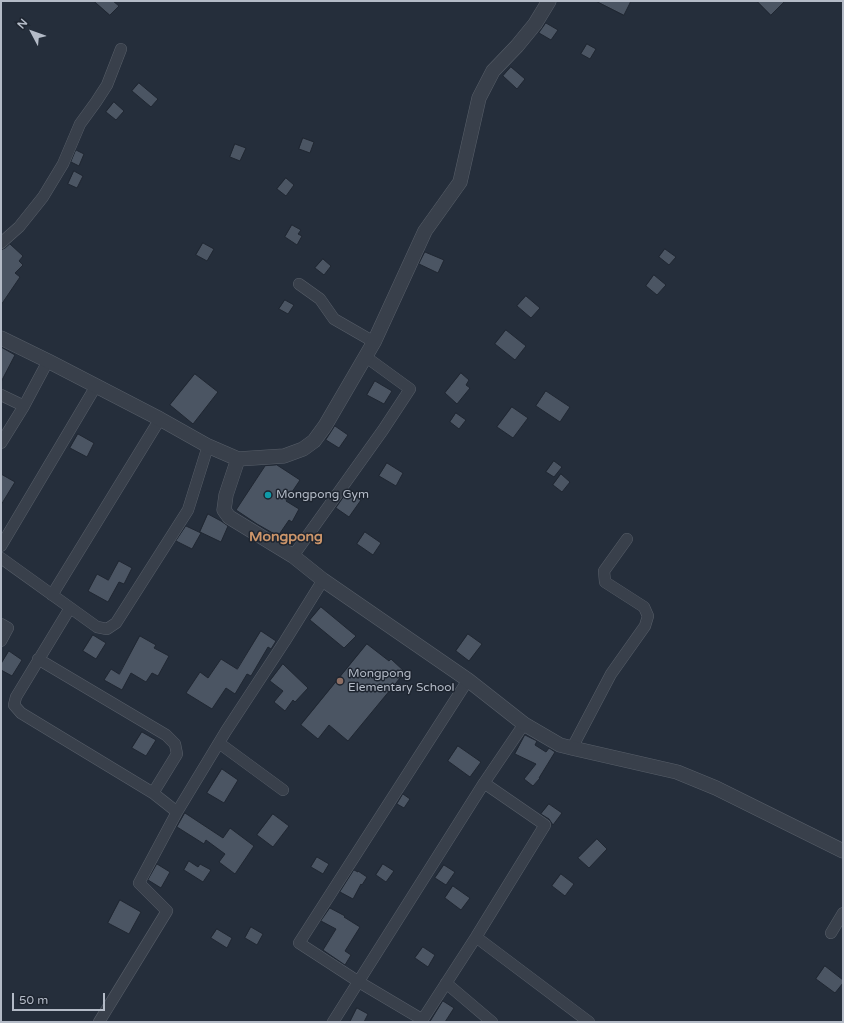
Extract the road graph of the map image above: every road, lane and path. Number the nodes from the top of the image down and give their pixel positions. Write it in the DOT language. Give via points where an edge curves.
graph roads {
  1 [pos="549,1"];
  2 [pos="121,49"];
  3 [pos="1,243"];
  4 [pos="299,284"];
  5 [pos="1,338"];
  6 [pos="374,342"];
  7 [pos="366,356"];
  8 [pos="48,361"];
  9 [pos="96,386"];
  10 [pos="1,395"];
  11 [pos="24,406"];
  12 [pos="160,419"];
  13 [pos="1,443"];
  14 [pos="208,446"];
  15 [pos="238,459"];
  16 [pos="627,539"];
  17 [pos="1,546"];
  18 [pos="293,556"];
  19 [pos="1,558"];
  20 [pos="323,580"];
  21 [pos="52,595"];
  22 [pos="70,608"];
  23 [pos="1,624"];
  24 [pos="1,641"];
  25 [pos="38,659"];
  26 [pos="468,680"];
  27 [pos="524,724"];
  28 [pos="219,743"];
  29 [pos="572,748"];
  30 [pos="484,783"];
  31 [pos="283,790"];
  32 [pos="153,793"];
  33 [pos="177,812"];
  34 [pos="843,851"];
  35 [pos="843,914"];
  36 [pos="831,933"];
  37 [pos="476,936"];
  38 [pos="359,982"];
  39 [pos="446,983"];
  40 [pos="422,1021"];
  41 [pos="99,1022"];
  42 [pos="333,1022"];
  43 [pos="492,1022"];
  44 [pos="589,1022"];
  1 -- 6 [label="street" via="522,40 493,70 479,98 460,182 426,231"];
  2 -- 3 [label="street" via="108,85 80,124 63,164 43,197 19,227"];
  4 -- 6 [label="street" via="320,299 334,318"];
  5 -- 8 [label="street"];
  6 -- 7 [label="street"];
  7 -- 15 [label="street" via="314,441 303,449 284,456"];
  7 -- 18 [label="street" via="410,389"];
  8 -- 9 [label="street"];
  8 -- 11 [label="street"];
  9 -- 12 [label="street"];
  9 -- 17 [label="street"];
  10 -- 11 [label="street"];
  11 -- 13 [label="street"];
  12 -- 14 [label="street"];
  12 -- 21 [label="street"];
  14 -- 15 [label="street"];
  14 -- 22 [label="street" via="188,510 116,623 106,630 97,627"];
  15 -- 18 [label="street" via="226,495 224,510 229,517"];
  16 -- 29 [label="street" via="604,571 604,582 644,607 648,616 645,626 611,674"];
  18 -- 20 [label="street"];
  19 -- 21 [label="street"];
  20 -- 26 [label="street"];
  20 -- 28 [label="street"];
  21 -- 22 [label="street"];
  22 -- 25 [label="street"];
  23 -- 24 [label="street" via="8,628"];
  25 -- 32 [label="street" via="14,705 21,713"];
  25 -- 32 [label="street" via="166,735 175,744 178,754"];
  26 -- 27 [label="street"];
  26 -- 38 [label="street" via="299,943"];
  27 -- 29 [label="street" via="560,745"];
  27 -- 30 [label="street"];
  28 -- 31 [label="street"];
  28 -- 33 [label="street"];
  29 -- 34 [label="street" via="677,772 716,788"];
  30 -- 37 [label="street" via="545,825"];
  30 -- 38 [label="street"];
  32 -- 33 [label="street"];
  33 -- 41 [label="street" via="139,883 167,912"];
  35 -- 36 [label="street"];
  37 -- 39 [label="street"];
  37 -- 44 [label="street"];
  38 -- 40 [label="street"];
  38 -- 42 [label="street"];
  39 -- 40 [label="street"];
  39 -- 43 [label="street"];
}
